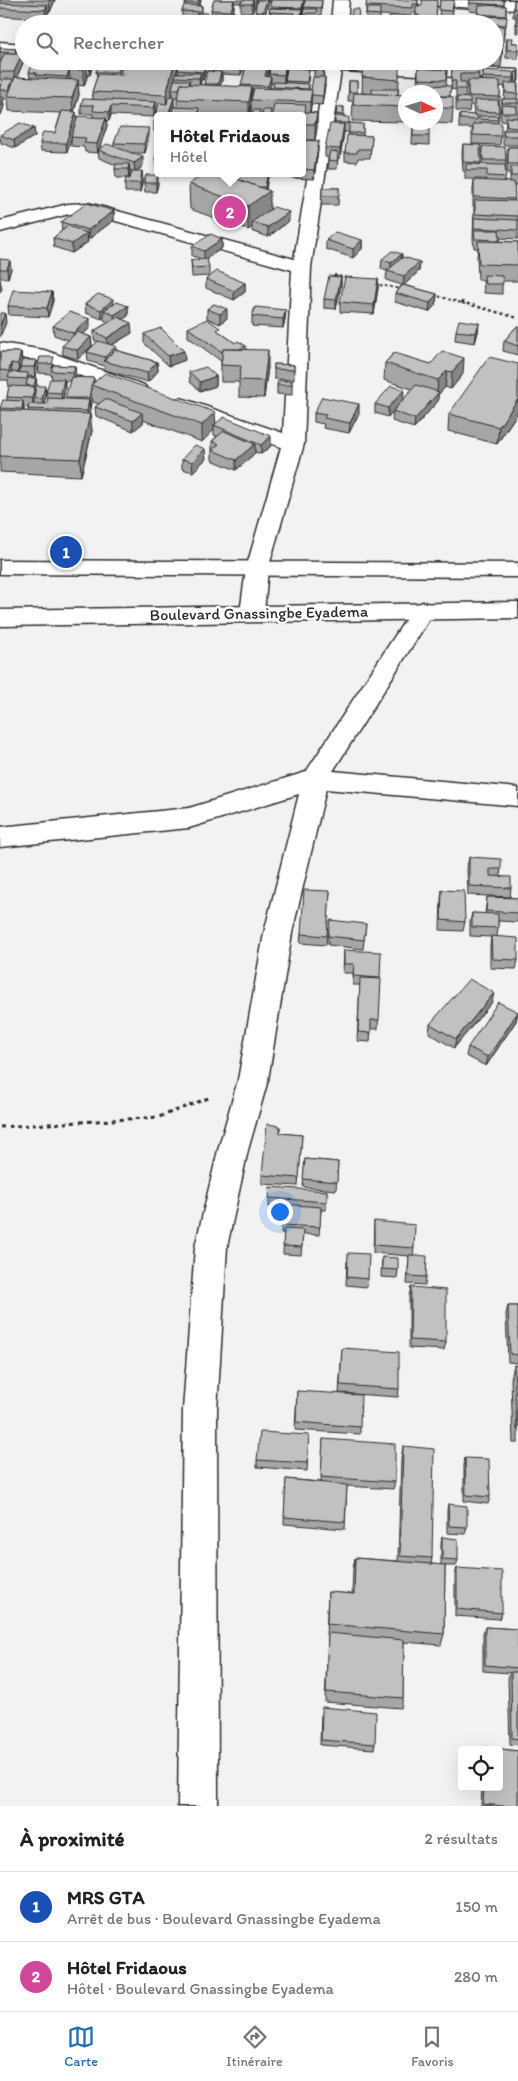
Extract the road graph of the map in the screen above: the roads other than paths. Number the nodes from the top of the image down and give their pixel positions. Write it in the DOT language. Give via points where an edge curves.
graph roads {
  1 [pos="341,0"];
  2 [pos="422,0"];
  3 [pos="518,5"];
  4 [pos="340,15"];
  5 [pos="0,47"];
  6 [pos="15,48"];
  7 [pos="334,70"];
  8 [pos="435,70"];
  9 [pos="518,75"];
  10 [pos="0,228"];
  11 [pos="302,268"];
  12 [pos="0,349"];
  13 [pos="293,444"];
  14 [pos="0,567"];
  15 [pos="257,569"];
  16 [pos="518,570"];
  17 [pos="423,610"];
  18 [pos="518,610"];
  19 [pos="252,613"];
  20 [pos="0,618"];
  21 [pos="315,779"];
  22 [pos="518,797"];
  23 [pos="0,837"];
  24 [pos="198,1806"];
  1 -- 4 [label="main road"];
  2 -- 3 [label="main road"];
  5 -- 6 [label="main road"];
  7 -- 11 [label="main road"];
  8 -- 9 [label="main road"];
  10 -- 11 [label="main road" via="88,208"];
  11 -- 13 [label="main road"];
  12 -- 13 [label="main road" via="37,354"];
  13 -- 15 [label="main road"];
  14 -- 15 [label="main road"];
  15 -- 16 [label="main road"];
  15 -- 19 [label="main road"];
  17 -- 18 [label="main road, Boulevard Gnassingbe Eyadema"];
  17 -- 19 [label="main road, Boulevard Gnassingbe Eyadema"];
  17 -- 21 [label="main road"];
  19 -- 20 [label="main road, Boulevard Gnassingbe Eyadema"];
  21 -- 22 [label="main road"];
  21 -- 23 [label="main road" via="189,818"];
  21 -- 24 [label="main road" via="278,933 253,1080 233,1150 211,1256 200,1410"];
}
